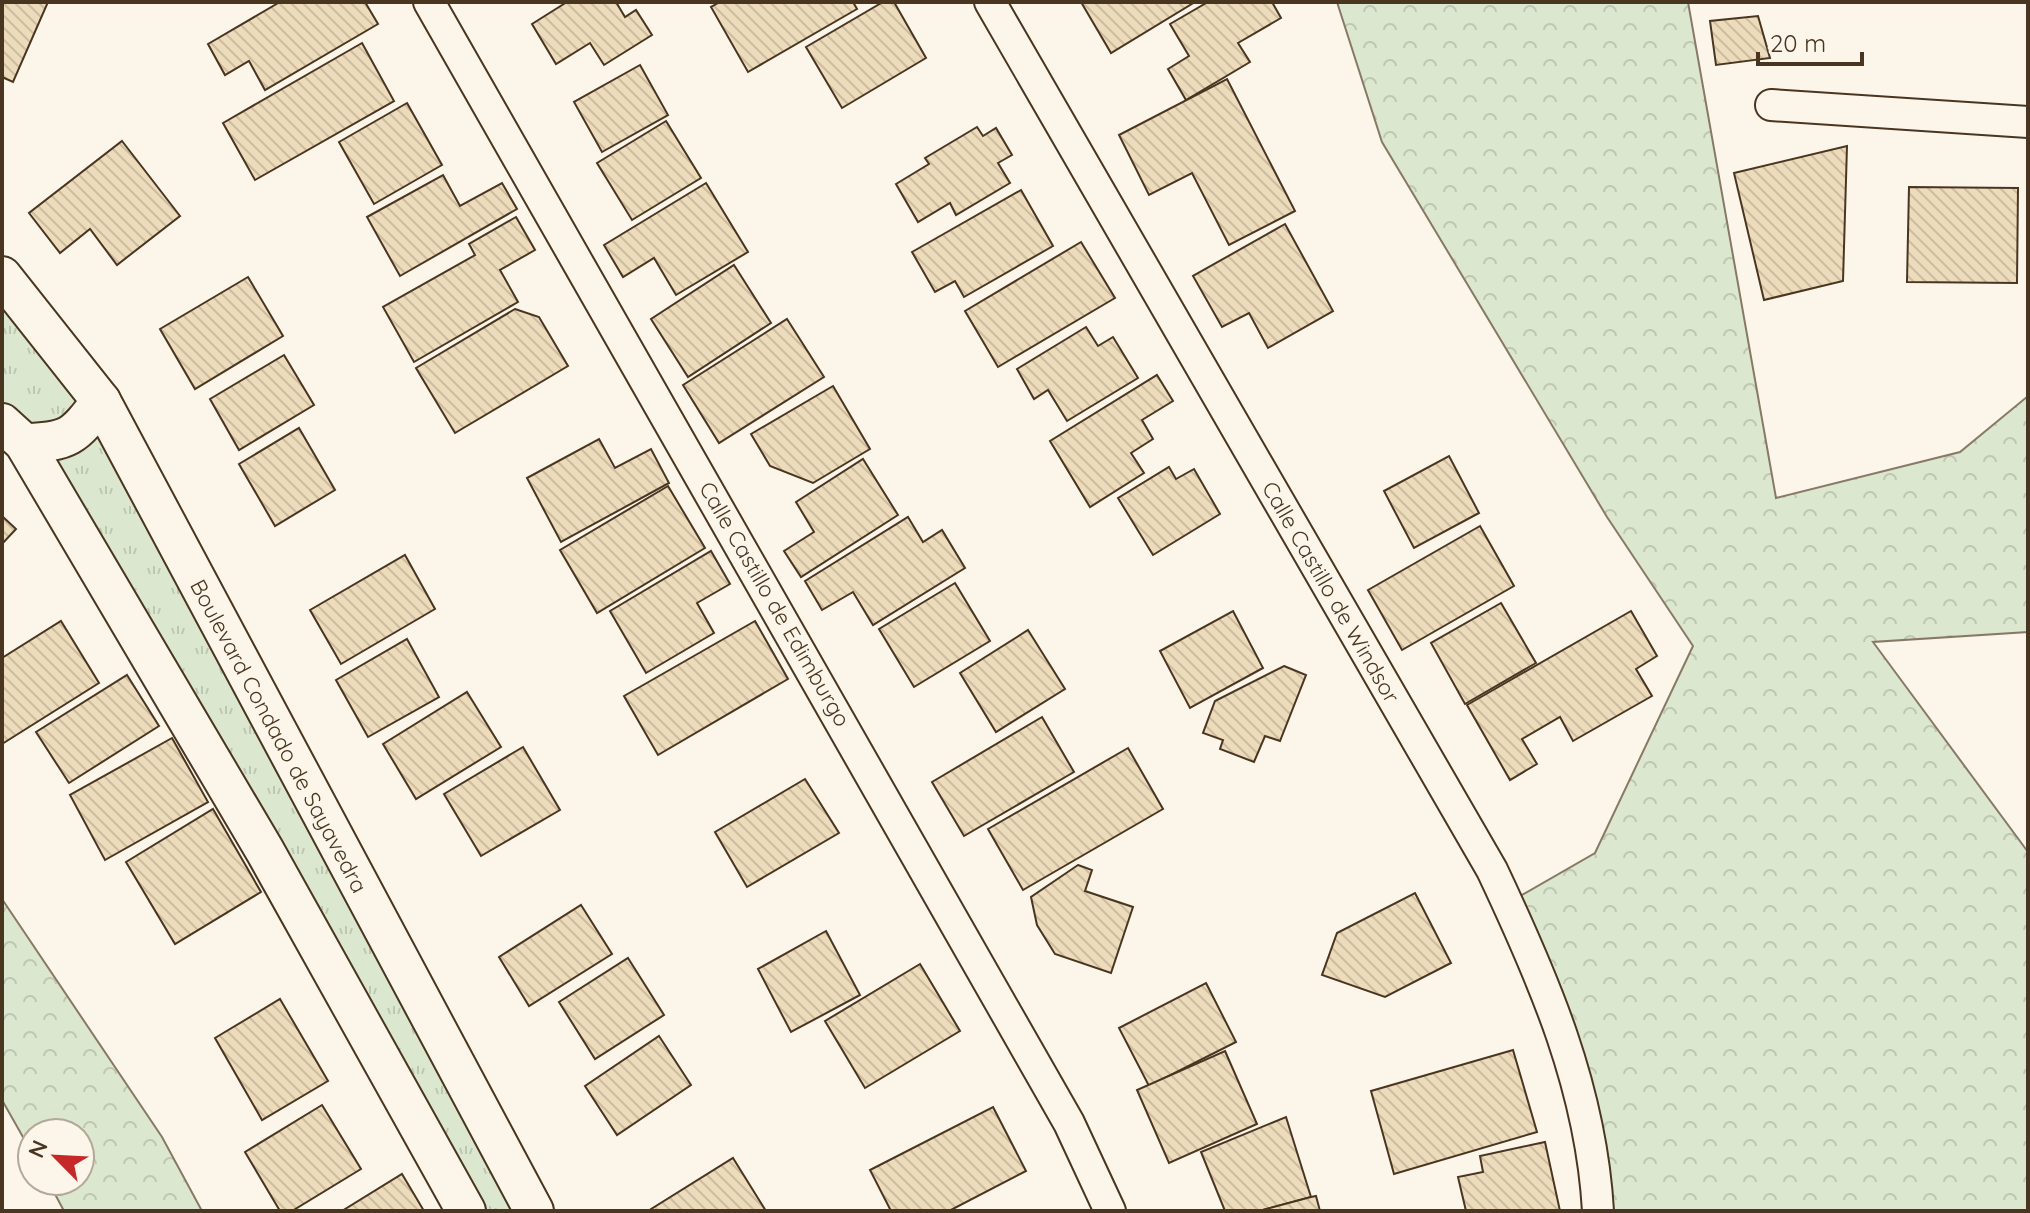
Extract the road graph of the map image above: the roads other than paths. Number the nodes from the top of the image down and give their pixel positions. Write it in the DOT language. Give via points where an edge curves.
graph roads {
  1 [pos="429,2"];
  2 [pos="990,2"];
  3 [pos="1771,105"];
  4 [pos="2028,122"];
  5 [pos="2,276"];
  6 [pos="101,401"];
  7 [pos="13,433"];
  8 [pos="466,1211"];
  9 [pos="534,1211"];
  10 [pos="1110,1211"];
  11 [pos="1598,1211"];
  1 -- 10 [label="street, Calle Castillo de Edimburgo" via="1069,1123"];
  2 -- 11 [label="street, Calle Castillo de Windsor" via="1492,870 1540,973 1572,1059 1595,1156"];
  3 -- 4 [label="street"];
  5 -- 6 [label="street, Boulevard Condado de Sayavedra"];
  6 -- 7 [label="street" via="82,427 58,442"];
  6 -- 9 [label="street, Boulevard Condado de Sayavedra"];
  7 -- 8 [label="street" via="265,851"];
}
